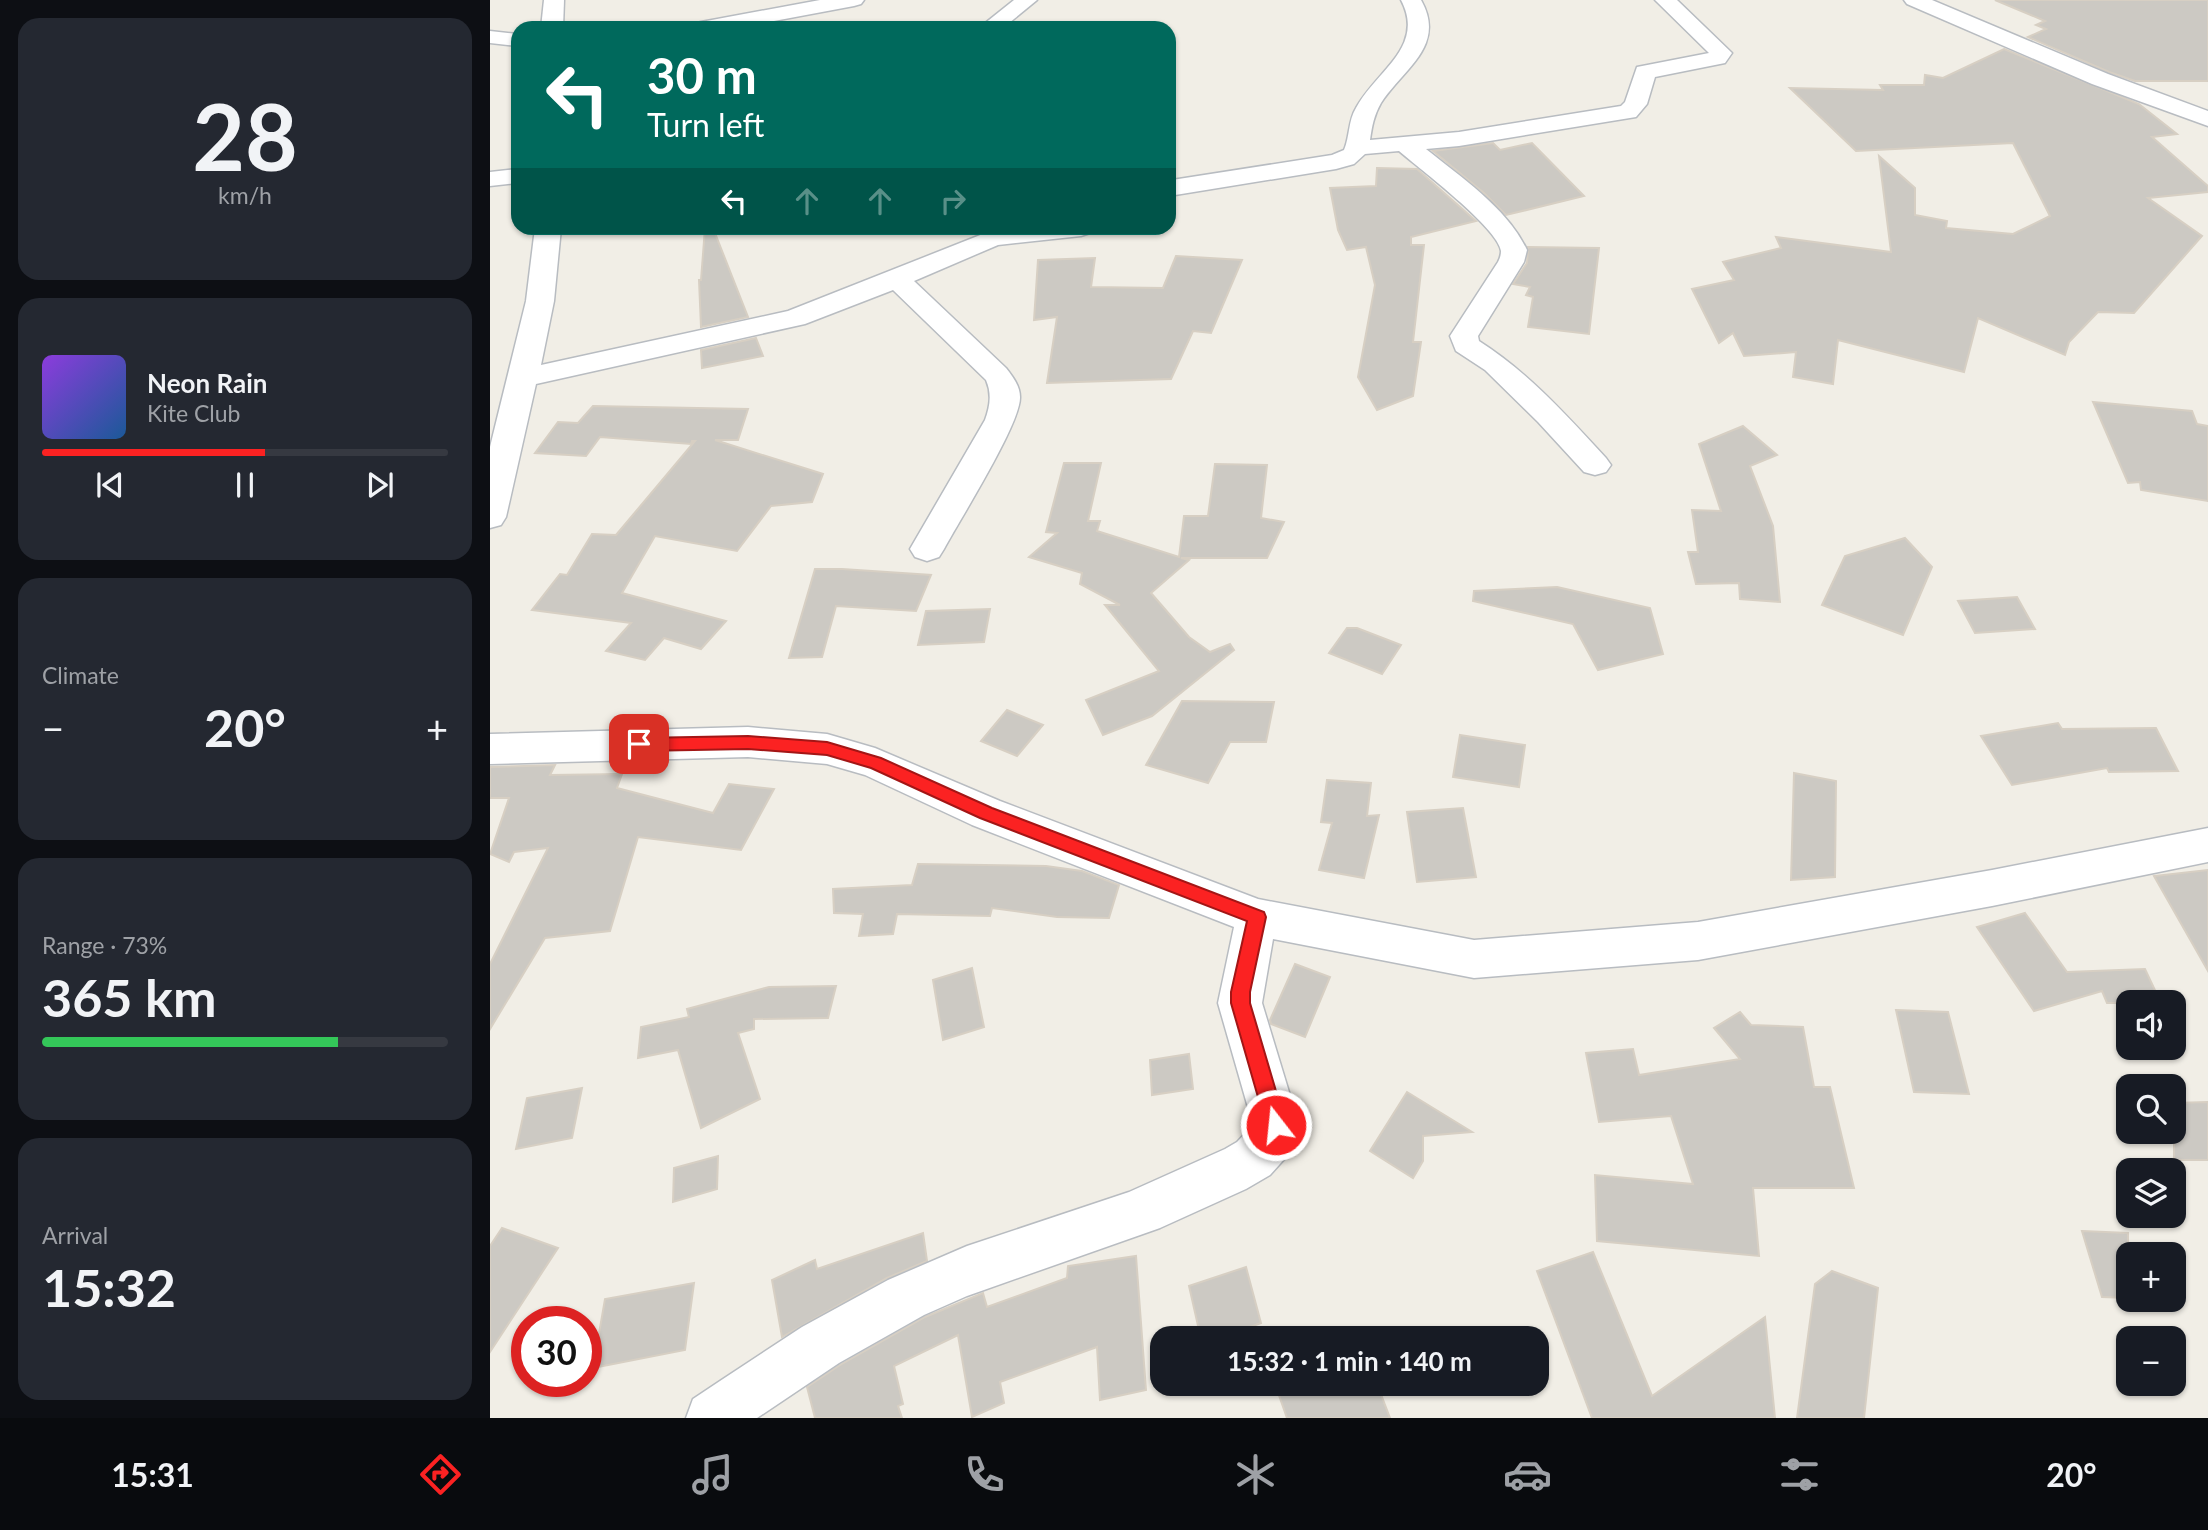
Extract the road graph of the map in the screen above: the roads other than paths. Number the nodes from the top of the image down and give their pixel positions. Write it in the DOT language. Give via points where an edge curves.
graph roads {
  1 [pos="554,0"];
  2 [pos="853,0"];
  3 [pos="1027,0"];
  4 [pos="1411,0"];
  5 [pos="1665,0"];
  6 [pos="1914,0"];
  7 [pos="552,21"];
  8 [pos="739,21"];
  9 [pos="999,21"];
  10 [pos="490,37"];
  11 [pos="511,39"];
  12 [pos="2208,119"];
  13 [pos="1405,144"];
  14 [pos="1357,148"];
  15 [pos="511,177"];
  16 [pos="490,179"];
  17 [pos="1176,187"];
  18 [pos="547,235"];
  19 [pos="1001,235"];
  20 [pos="897,279"];
  21 [pos="522,378"];
  22 [pos="498,446"];
  23 [pos="1595,465"];
  24 [pos="490,517"];
  25 [pos="927,549"];
  26 [pos="490,749"];
  27 [pos="2208,845"];
  28 [pos="1257,917"];
  29 [pos="712,1418"];
  1 -- 7 [label="street"];
  2 -- 8 [label="street"];
  3 -- 9 [label="street"];
  4 -- 14 [label="street" via="1420,22 1417,40 1363,116"];
  5 -- 13 [label="street" via="1721,54 1646,72 1636,104 1628,112"];
  6 -- 12 [label="street"];
  10 -- 11 [label="street"];
  13 -- 14 [label="street"];
  13 -- 23 [label="street" via="1476,205 1514,248 1509,265 1464,337 1465,345 1495,364"];
  14 -- 17 [label="street" via="1352,157 1336,162"];
  15 -- 16 [label="street"];
  18 -- 21 [label="street" via="539,304"];
  19 -- 20 [label="street"];
  20 -- 21 [label="street" via="795,318"];
  20 -- 25 [label="street" via="996,374 1005,389 1000,420"];
  21 -- 22 [label="street"];
  22 -- 24 [label="street"];
  26 -- 28 [label="street" via="748,742 827,749 875,763 986,813"];
  27 -- 28 [label="street" via="1698,941 1474,959"];
  28 -- 29 [label="street" via="1240,1003 1276,1125 1273,1140 1259,1157 1157,1206 933,1285 849,1327"];
}
